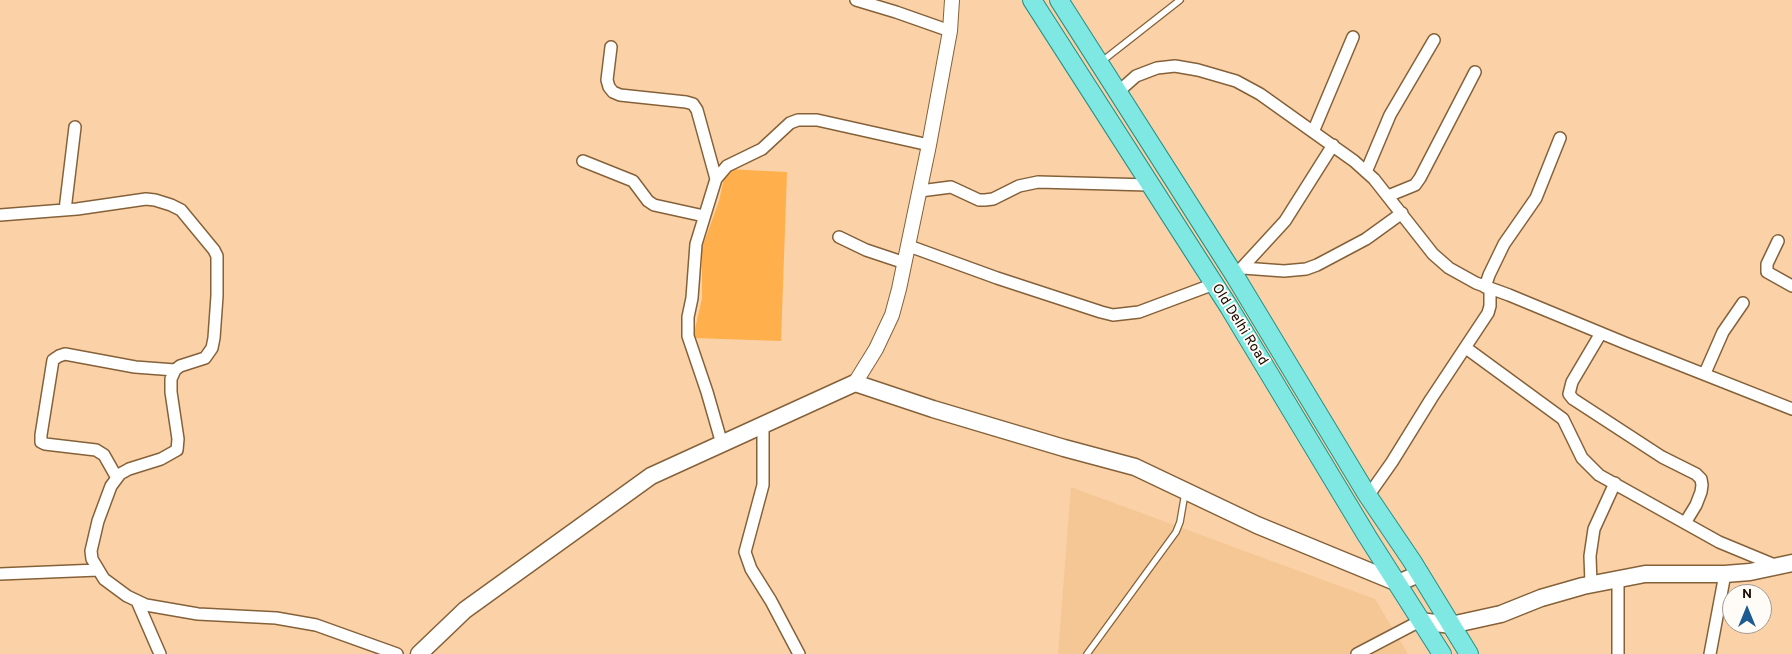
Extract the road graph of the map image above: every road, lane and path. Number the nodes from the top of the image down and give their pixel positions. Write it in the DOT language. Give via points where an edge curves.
graph roads {
  1 [pos="856,0"];
  2 [pos="952,0"];
  3 [pos="1032,0"];
  4 [pos="1059,0"];
  5 [pos="1180,0"];
  6 [pos="950,31"];
  7 [pos="1353,37"];
  8 [pos="1434,40"];
  9 [pos="611,46"];
  10 [pos="1099,63"];
  11 [pos="1475,72"];
  12 [pos="1118,92"];
  13 [pos="75,127"];
  14 [pos="1313,132"];
  15 [pos="1560,138"];
  16 [pos="929,145"];
  17 [pos="1333,145"];
  18 [pos="583,161"];
  19 [pos="1366,172"];
  20 [pos="716,179"];
  21 [pos="1149,185"];
  22 [pos="920,191"];
  23 [pos="1388,196"];
  24 [pos="65,210"];
  25 [pos="1402,214"];
  26 [pos="0,215"];
  27 [pos="704,216"];
  28 [pos="839,237"];
  29 [pos="1778,242"];
  30 [pos="909,246"];
  31 [pos="905,263"];
  32 [pos="1239,272"];
  33 [pos="1214,284"];
  34 [pos="1792,286"];
  35 [pos="1488,288"];
  36 [pos="1743,303"];
  37 [pos="1600,333"];
  38 [pos="1466,348"];
  39 [pos="175,370"];
  40 [pos="1704,373"];
  41 [pos="854,383"];
  42 [pos="1792,409"];
  43 [pos="763,425"];
  44 [pos="722,444"];
  45 [pos="117,478"];
  46 [pos="1615,483"];
  47 [pos="1185,491"];
  48 [pos="1368,496"];
  49 [pos="1685,523"];
  50 [pos="1786,565"];
  51 [pos="98,570"];
  52 [pos="0,574"];
  53 [pos="1419,574"];
  54 [pos="1725,574"];
  55 [pos="1618,579"];
  56 [pos="1398,583"];
  57 [pos="1591,584"];
  58 [pos="137,601"];
  59 [pos="1420,621"];
  60 [pos="1451,625"];
  61 [pos="160,654"];
  62 [pos="397,654"];
  63 [pos="419,654"];
  64 [pos="798,654"];
  65 [pos="1087,654"];
  66 [pos="1357,654"];
  67 [pos="1442,654"];
  68 [pos="1469,654"];
  69 [pos="1618,654"];
  70 [pos="1710,654"];
  1 -- 6 [label="street"];
  2 -- 6 [label="street"];
  3 -- 21 [label="main road, Old Delhi Road"];
  4 -- 10 [label="main road, Old Delhi Road"];
  5 -- 10 [label="lane"];
  6 -- 16 [label="street"];
  7 -- 14 [label="street"];
  8 -- 19 [label="street" via="1390,115"];
  9 -- 20 [label="street" via="607,80 613,92 693,104"];
  10 -- 12 [label="main road, Old Delhi Road"];
  11 -- 23 [label="street" via="1420,178 1415,184"];
  12 -- 14 [label="street" via="1136,76 1157,68 1175,66 1198,70 1236,81"];
  12 -- 32 [label="main road, Old Delhi Road"];
  13 -- 24 [label="street"];
  14 -- 17 [label="street"];
  15 -- 35 [label="street" via="1536,198 1504,244 1489,275"];
  16 -- 20 [label="street" via="817,120 798,120 762,149 727,166"];
  16 -- 22 [label="street"];
  17 -- 19 [label="street"];
  17 -- 32 [label="street" via="1285,221"];
  18 -- 27 [label="street" via="633,181 654,204"];
  19 -- 23 [label="street"];
  20 -- 27 [label="street"];
  21 -- 22 [label="street" via="1038,182 985,200 951,187"];
  21 -- 33 [label="main road, Old Delhi Road"];
  22 -- 30 [label="street"];
  23 -- 25 [label="street"];
  24 -- 26 [label="street"];
  24 -- 39 [label="street" via="146,199 165,202 181,210 214,250 218,262 212,348 205,358"];
  25 -- 32 [label="street" via="1366,239 1306,269"];
  25 -- 35 [label="street" via="1433,254 1449,268"];
  27 -- 44 [label="street" via="693,261 688,336"];
  28 -- 31 [label="street"];
  29 -- 34 [label="street" via="1767,264 1767,272"];
  30 -- 31 [label="street"];
  30 -- 33 [label="street" via="1113,314 1138,312"];
  31 -- 41 [label="street" via="892,315 876,349"];
  32 -- 48 [label="main road, Old Delhi Road"];
  33 -- 56 [label="main road, Old Delhi Road"];
  35 -- 37 [label="street"];
  35 -- 38 [label="street" via="1488,313"];
  36 -- 40 [label="street" via="1723,332"];
  37 -- 40 [label="street"];
  37 -- 49 [label="street" via="1572,382 1569,394 1662,457 1701,479 1701,492"];
  38 -- 46 [label="street" via="1563,419 1582,458 1599,475"];
  38 -- 48 [label="street"];
  39 -- 45 [label="street" via="171,392 177,450 129,469"];
  39 -- 45 [label="street" via="135,367 66,354 53,360 41,442 96,450 104,455"];
  40 -- 42 [label="street"];
  41 -- 43 [label="main road"];
  41 -- 47 [label="main road" via="1134,467"];
  43 -- 44 [label="main road"];
  43 -- 64 [label="street" via="763,485 745,552 751,569"];
  44 -- 63 [label="main road" via="651,476 465,610"];
  45 -- 51 [label="street" via="107,496 91,551"];
  46 -- 49 [label="street"];
  46 -- 57 [label="street" via="1594,530 1590,556"];
  47 -- 56 [label="main road" via="1257,525"];
  47 -- 65 [label="lane" via="1176,532"];
  48 -- 53 [label="main road, Old Delhi Road"];
  49 -- 50 [label="street" via="1726,545"];
  50 -- 54 [label="main road"];
  51 -- 52 [label="street"];
  51 -- 58 [label="street" via="104,579"];
  53 -- 56 [label="main road"];
  53 -- 60 [label="main road, Old Delhi Road"];
  54 -- 55 [label="main road" via="1646,574"];
  54 -- 70 [label="street"];
  55 -- 57 [label="main road"];
  55 -- 69 [label="street"];
  56 -- 59 [label="main road, Old Delhi Road"];
  57 -- 60 [label="main road" via="1541,598 1501,614"];
  58 -- 61 [label="street"];
  58 -- 62 [label="street" via="198,614 276,618 316,626"];
  59 -- 60 [label="main road"];
  59 -- 66 [label="street"];
  59 -- 67 [label="main road, Old Delhi Road"];
  60 -- 68 [label="main road, Old Delhi Road"];
}
